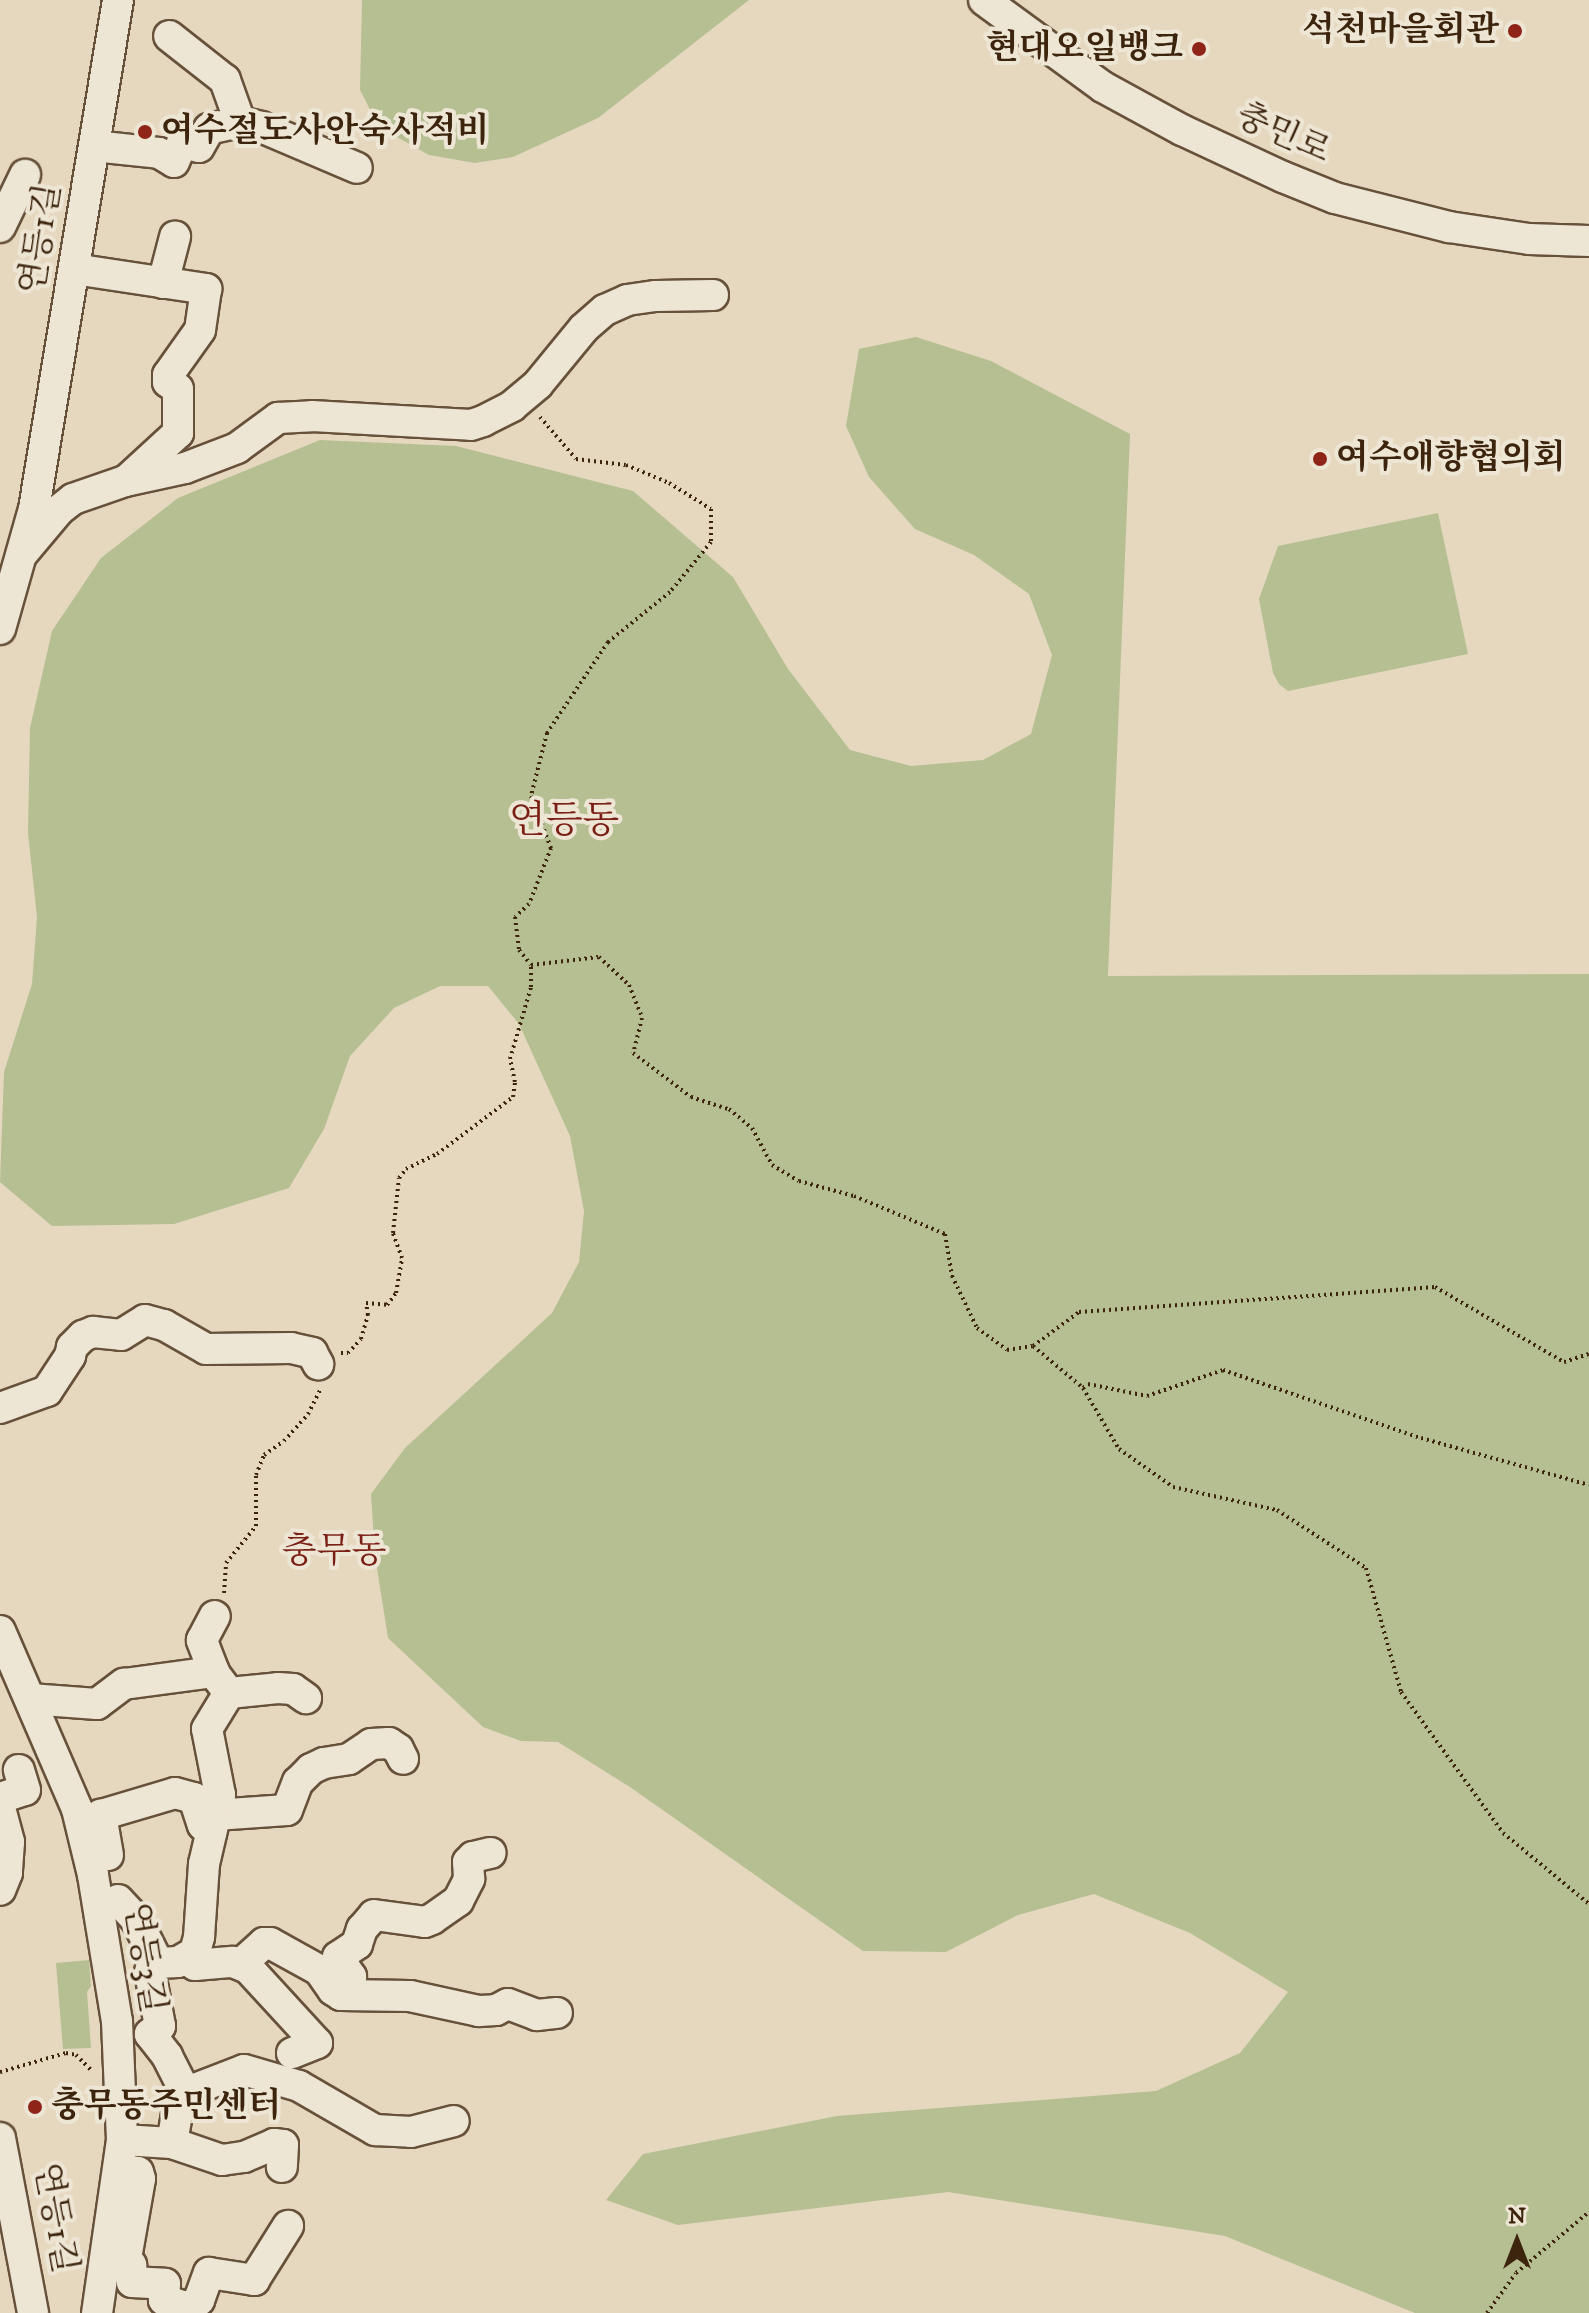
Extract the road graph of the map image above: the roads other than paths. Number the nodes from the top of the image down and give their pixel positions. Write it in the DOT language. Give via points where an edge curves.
graph roads {
  1 [pos="118,0"];
  2 [pos="984,0"];
  3 [pos="169,36"];
  4 [pos="240,122"];
  5 [pos="94,146"];
  6 [pos="357,168"];
  7 [pos="25,175"];
  8 [pos="0,227"];
  9 [pos="175,237"];
  10 [pos="1589,241"];
  11 [pos="74,269"];
  12 [pos="163,283"];
  13 [pos="713,295"];
  14 [pos="125,481"];
  15 [pos="22,554"];
  16 [pos="0,629"];
  17 [pos="315,1359"];
  18 [pos="0,1408"];
  19 [pos="215,1616"];
  20 [pos="0,1631"];
  21 [pos="222,1682"];
  22 [pos="306,1698"];
  23 [pos="30,1699"];
  24 [pos="403,1759"];
  25 [pos="19,1770"];
  26 [pos="0,1798"];
  27 [pos="0,1808"];
  28 [pos="213,1824"];
  29 [pos="491,1853"];
  30 [pos="91,1865"];
  31 [pos="0,1890"];
  32 [pos="118,1900"];
  33 [pos="153,1957"];
  34 [pos="187,1959"];
  35 [pos="242,1963"];
  36 [pos="341,1995"];
  37 [pos="557,2013"];
  38 [pos="292,2053"];
  39 [pos="182,2094"];
  40 [pos="454,2121"];
  41 [pos="0,2138"];
  42 [pos="172,2143"];
  43 [pos="120,2154"];
  44 [pos="282,2167"];
  45 [pos="288,2226"];
  46 [pos="33,2313"];
  47 [pos="97,2313"];
  1 -- 5 [label="street, 연등1길"];
  2 -- 10 [label="street, 충민로" via="1103,87 1182,130 1309,187 1449,227"];
  3 -- 4 [label="street" via="225,80"];
  4 -- 5 [label="street" via="209,129 199,147 182,143 174,162 159,153"];
  4 -- 6 [label="street"];
  5 -- 11 [label="street, 연등1길"];
  7 -- 8 [label="street"];
  9 -- 12 [label="street"];
  11 -- 12 [label="street"];
  11 -- 15 [label="street, 연등1길"];
  12 -- 14 [label="street" via="206,289 200,330 168,375 168,382 178,389 178,433"];
  13 -- 14 [label="street" via="627,300 605,310 538,384 512,406 471,425 278,418 237,448 185,468"];
  14 -- 15 [label="street" via="66,503"];
  15 -- 16 [label="street, 연등1길"];
  17 -- 18 [label="street" via="291,1348 206,1349 145,1320 121,1335 83,1336 47,1391"];
  19 -- 21 [label="street" via="202,1640"];
  20 -- 23 [label="street, 연등3길"];
  21 -- 22 [label="street" via="293,1689"];
  21 -- 23 [label="street" via="124,1684 97,1704"];
  21 -- 28 [label="street" via="207,1729 220,1795"];
  23 -- 30 [label="street, 연등3길" via="77,1809"];
  24 -- 28 [label="street" via="389,1743 371,1744 349,1759 311,1769 298,1782 287,1810"];
  25 -- 26 [label="street" via="25,1790"];
  27 -- 31 [label="street" via="9,1842"];
  28 -- 30 [label="street" via="203,1825 194,1798 175,1793 101,1815 109,1861"];
  28 -- 34 [label="street" via="202,1874 199,1937"];
  29 -- 36 [label="street" via="468,1862 469,1879 458,1901 432,1919 374,1915 357,1944 338,1957 351,1977"];
  30 -- 43 [label="street, 연등3길" via="117,2021"];
  32 -- 33 [label="street" via="136,1919"];
  33 -- 34 [label="street" via="158,1963"];
  33 -- 39 [label="street" via="150,1973 160,2026 150,2034 176,2071"];
  34 -- 35 [label="street" via="195,1965"];
  35 -- 36 [label="street" via="270,1943 319,1970"];
  35 -- 38 [label="street" via="317,2043"];
  36 -- 37 [label="street" via="410,1996 479,2011 508,2004 537,2015"];
  39 -- 40 [label="street" via="244,2070 299,2086 375,2130 411,2132"];
  39 -- 42 [label="street"];
  41 -- 46 [label="street, 연등1길"];
  42 -- 43 [label="street"];
  42 -- 44 [label="street" via="222,2160 283,2145"];
  43 -- 45 [label="street" via="140,2179 126,2258 132,2282 165,2284 164,2300 188,2308 199,2300 209,2273 254,2280"];
  43 -- 47 [label="street, 연등3길"];
}
